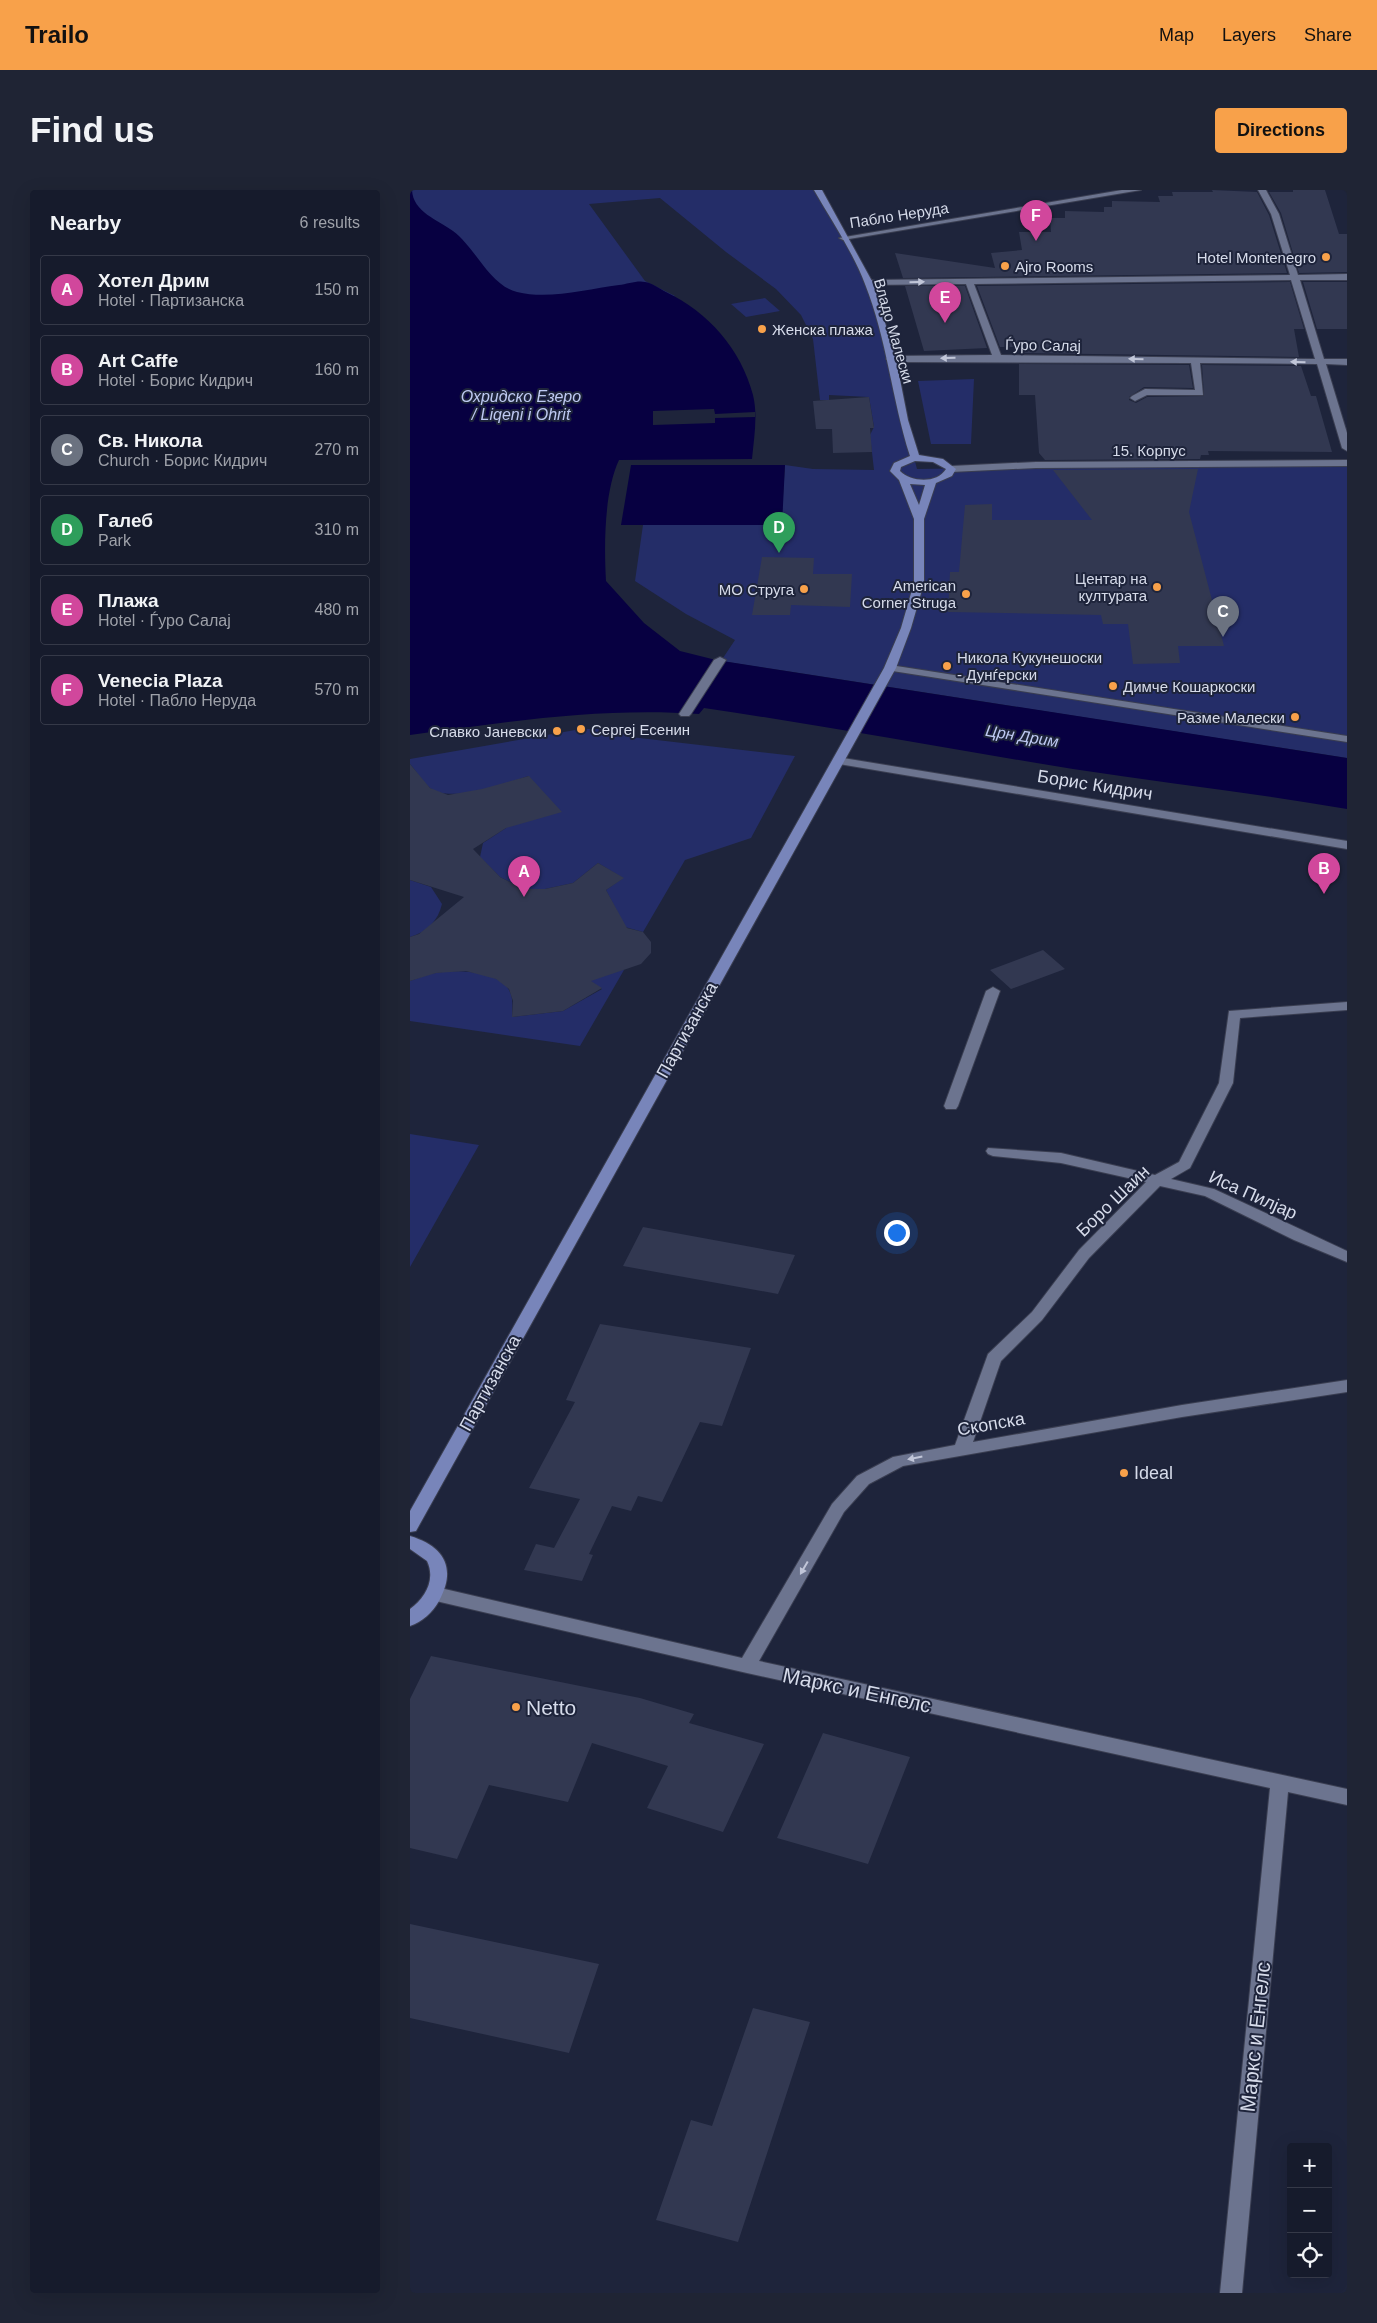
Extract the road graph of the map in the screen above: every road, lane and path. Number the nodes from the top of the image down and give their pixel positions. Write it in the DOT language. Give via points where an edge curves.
graph roads {
  1 [pos="818,190"];
  2 [pos="1079,190"];
  3 [pos="1137,190"];
  4 [pos="1262,190"];
  5 [pos="1085,198"];
  6 [pos="843,238"];
  7 [pos="1347,276"];
  8 [pos="1294,277"];
  9 [pos="969,281"];
  10 [pos="869,283"];
  11 [pos="997,358"];
  12 [pos="891,359"];
  13 [pos="1195,360"];
  14 [pos="1320,362"];
  15 [pos="1347,362"];
  16 [pos="1135,398"];
  17 [pos="1347,448"];
  18 [pos="915,458"];
  19 [pos="1347,463"];
  20 [pos="951,469"];
  21 [pos="903,478"];
  22 [pos="931,482"];
  23 [pos="919,519"];
  24 [pos="720,660"];
  25 [pos="890,668"];
  26 [pos="685,714"];
  27 [pos="1347,739"];
  28 [pos="840,756"];
  29 [pos="1347,845"];
  30 [pos="993,991"];
  31 [pos="1347,1006"];
  32 [pos="951,1106"];
  33 [pos="993,1151"];
  34 [pos="1157,1180"];
  35 [pos="1347,1257"];
  36 [pos="1347,1386"];
  37 [pos="962,1449"];
  38 [pos="410,1526"];
  39 [pos="410,1542"];
  40 [pos="436,1594"];
  41 [pos="410,1619"];
  42 [pos="748,1666"];
  43 [pos="1280,1782"];
  44 [pos="1347,1797"];
  45 [pos="1230,2293"];
  1 -- 6 [label="main road, Владо Малески"];
  2 -- 5 [label="street"];
  3 -- 5 [label="street, Пабло Неруда"];
  4 -- 8 [label="street" via="1275,214"];
  5 -- 6 [label="street, Пабло Неруда"];
  6 -- 10 [label="main road, Владо Малески"];
  7 -- 8 [label="street"];
  8 -- 9 [label="street"];
  8 -- 14 [label="street"];
  10 -- 9 [label="street, one-way"];
  9 -- 11 [label="street"];
  10 -- 12 [label="main road, Владо Малески"];
  11 -- 12 [label="street, Ѓуро Салај, one-way"];
  13 -- 11 [label="street, Ѓуро Салај, one-way"];
  12 -- 18 [label="main road, Владо Малески" via="903,420"];
  14 -- 13 [label="street, Ѓуро Салај, one-way"];
  13 -- 16 [label="street" via="1200,393 1145,392"];
  14 -- 15 [label="street, Ѓуро Салај"];
  14 -- 17 [label="street"];
  18 -- 20 [label="main road" via="938,460"];
  18 -- 21 [label="main road" via="897,466 896,471"];
  19 -- 20 [label="street, 15. Корпус" via="1036,465"];
  20 -- 22 [label="main road" via="942,479"];
  21 -- 22 [label="main road"];
  21 -- 23 [label="main road, Партизанска"];
  22 -- 23 [label="main road, Партизанска"];
  23 -- 25 [label="main road, Партизанска" via="919,583"];
  24 -- 26 [label="street"];
  25 -- 27 [label="street"];
  25 -- 28 [label="main road, Партизанска"];
  28 -- 29 [label="street, Борис Кидрич"];
  28 -- 38 [label="main road, Партизанска"];
  30 -- 32 [label="street"];
  31 -- 34 [label="street, Боро Шаин" via="1234,1014 1226,1083 1185,1165"];
  33 -- 34 [label="street, Иса Пилјар" via="1061,1158"];
  34 -- 35 [label="street, Иса Пилјар" via="1210,1192"];
  34 -- 37 [label="street, Боро Шаин" via="1084,1254 1037,1316 994,1358"];
  36 -- 37 [label="street, Скопска"];
  37 -- 42 [label="street, Скопска, one-way" via="899,1462 863,1480 838,1508"];
  39 -- 40 [label="main road" via="419,1544 439,1566"];
  40 -- 41 [label="main road"];
  40 -- 42 [label="street, Маркс и Енгелс"];
  42 -- 43 [label="street, Маркс и Енгелс"];
  43 -- 44 [label="street, Маркс и Енгелс"];
  43 -- 45 [label="street, Маркс и Енгелс"];
}
